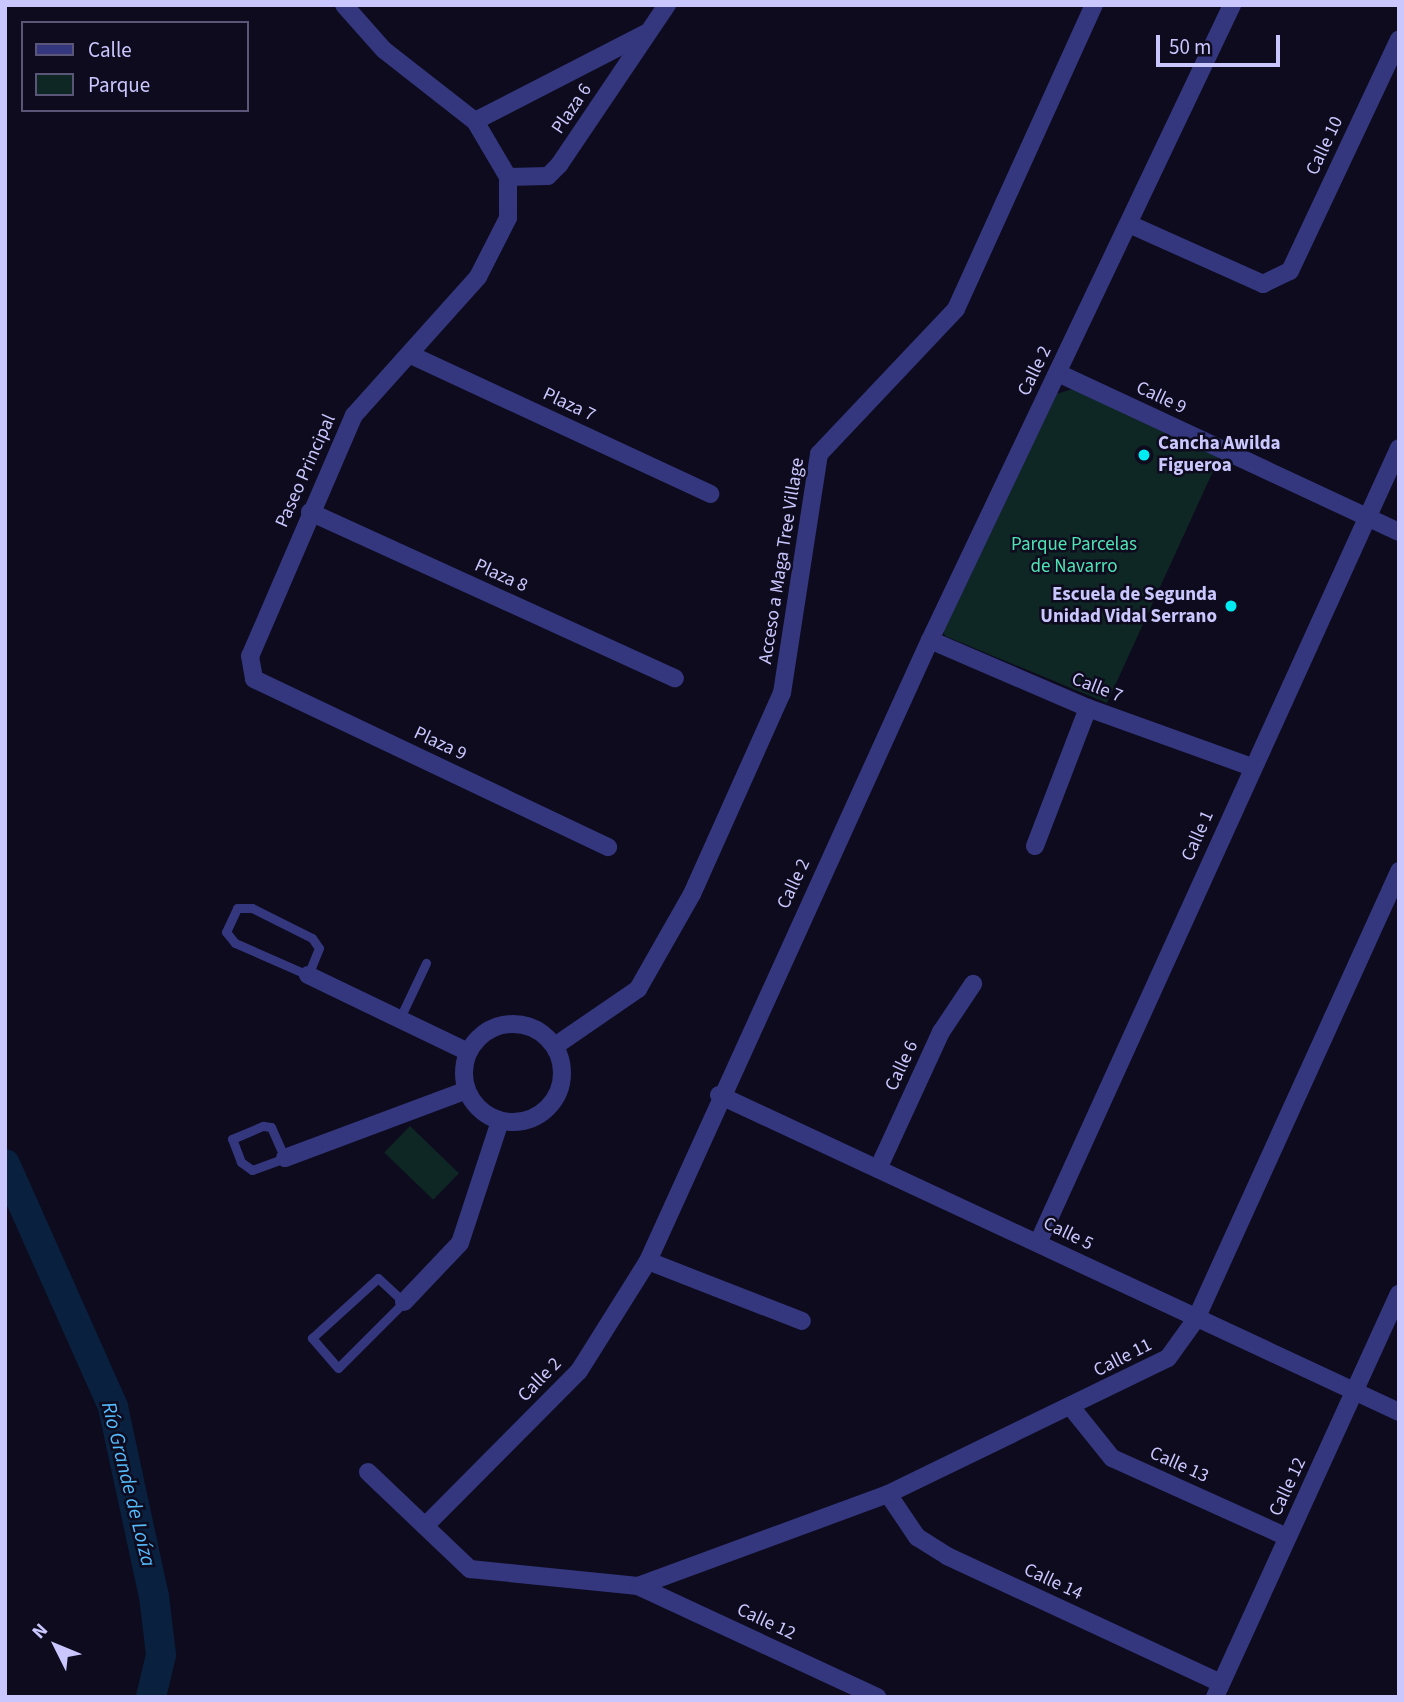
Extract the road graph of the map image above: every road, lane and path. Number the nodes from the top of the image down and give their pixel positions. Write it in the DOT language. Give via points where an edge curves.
graph roads {
  1 [pos="344,5"];
  2 [pos="667,5"];
  3 [pos="1094,5"];
  4 [pos="1232,5"];
  5 [pos="649,31"];
  6 [pos="1399,39"];
  7 [pos="475,121"];
  8 [pos="508,177"];
  9 [pos="1129,224"];
  10 [pos="411,355"];
  11 [pos="1058,373"];
  12 [pos="1399,448"];
  13 [pos="710,494"];
  14 [pos="310,512"];
  15 [pos="1367,518"];
  16 [pos="1399,532"];
  17 [pos="930,640"];
  18 [pos="675,678"];
  19 [pos="254,679"];
  20 [pos="1088,708"];
  21 [pos="1252,766"];
  22 [pos="1035,846"];
  23 [pos="608,847"];
  24 [pos="1399,871"];
  25 [pos="426,963"];
  26 [pos="308,975"];
  27 [pos="972,985"];
  28 [pos="400,1018"];
  29 [pos="555,1046"];
  30 [pos="468,1052"];
  31 [pos="467,1090"];
  32 [pos="719,1095"];
  33 [pos="500,1121"];
  34 [pos="285,1158"];
  35 [pos="878,1169"];
  36 [pos="1038,1243"];
  37 [pos="648,1261"];
  38 [pos="1399,1294"];
  39 [pos="404,1302"];
  40 [pos="1196,1319"];
  41 [pos="803,1321"];
  42 [pos="1354,1391"];
  43 [pos="1071,1408"];
  44 [pos="1399,1412"];
  45 [pos="368,1472"];
  46 [pos="888,1494"];
  47 [pos="425,1526"];
  48 [pos="1287,1537"];
  49 [pos="638,1586"];
  50 [pos="1218,1690"];
  51 [pos="877,1697"];
  1 -- 7 [label="street" via="384,50"];
  2 -- 5 [label="street, Plaza 6"];
  3 -- 29 [label="street, Acceso a Maga Tree Village" via="956,309 819,454 782,693 692,894 638,989"];
  4 -- 9 [label="street, Calle 2"];
  5 -- 7 [label="street, Plaza 6"];
  5 -- 8 [label="street, Plaza 6" via="559,165 548,176"];
  6 -- 9 [label="street, Calle 10" via="1290,271 1263,284"];
  7 -- 8 [label="street"];
  8 -- 10 [label="street, Paseo Principal" via="508,210 478,277"];
  9 -- 11 [label="street, Calle 2"];
  10 -- 13 [label="street, Plaza 7"];
  10 -- 14 [label="street, Paseo Principal" via="354,415"];
  11 -- 15 [label="street, Calle 9"];
  11 -- 17 [label="street, Calle 2"];
  12 -- 15 [label="street, Calle 1"];
  14 -- 18 [label="street, Plaza 8"];
  14 -- 19 [label="street, Paseo Principal" via="250,656"];
  15 -- 16 [label="street, Calle 9"];
  15 -- 21 [label="street, Calle 1"];
  17 -- 20 [label="street, Calle 7"];
  17 -- 32 [label="street, Calle 2"];
  19 -- 23 [label="street, Plaza 9"];
  20 -- 21 [label="street, Calle 7"];
  20 -- 22 [label="street"];
  21 -- 36 [label="street, Calle 1"];
  24 -- 40 [label="street, Calle 11"];
  25 -- 28 [label="lane"];
  26 -- 26 [label="lane" via="235,943 226,932 237,908 252,908 312,938 319,948"];
  26 -- 28 [label="street"];
  27 -- 35 [label="street, Calle 6" via="941,1032"];
  28 -- 30 [label="street"];
  29 -- 30 [label="street" via="532,1027 510,1024 488,1030"];
  29 -- 33 [label="street" via="562,1079 552,1102 533,1118"];
  30 -- 31 [label="street"];
  31 -- 33 [label="street" via="486,1115"];
  31 -- 34 [label="street"];
  32 -- 35 [label="street, Calle 5"];
  32 -- 37 [label="street, Calle 2"];
  33 -- 39 [label="street" via="460,1243"];
  34 -- 34 [label="lane" via="271,1127 233,1139 241,1161 252,1170"];
  35 -- 36 [label="street, Calle 5"];
  36 -- 40 [label="street, Calle 5"];
  37 -- 41 [label="street"];
  37 -- 47 [label="street, Calle 2" via="579,1371"];
  38 -- 42 [label="street, Calle 12"];
  39 -- 39 [label="lane" via="338,1368 314,1347 312,1338 371,1279 378,1278"];
  40 -- 42 [label="street, Calle 5"];
  40 -- 43 [label="street, Calle 11" via="1168,1358"];
  42 -- 44 [label="street, Calle 5"];
  42 -- 48 [label="street, Calle 12"];
  43 -- 46 [label="street, Calle 11"];
  43 -- 48 [label="street, Calle 13" via="1112,1458"];
  45 -- 47 [label="street"];
  46 -- 49 [label="street, Calle 11"];
  46 -- 50 [label="street, Calle 14" via="917,1537 947,1556"];
  47 -- 49 [label="street" via="470,1569"];
  48 -- 50 [label="street, Calle 12"];
  49 -- 51 [label="street, Calle 12"];
}
